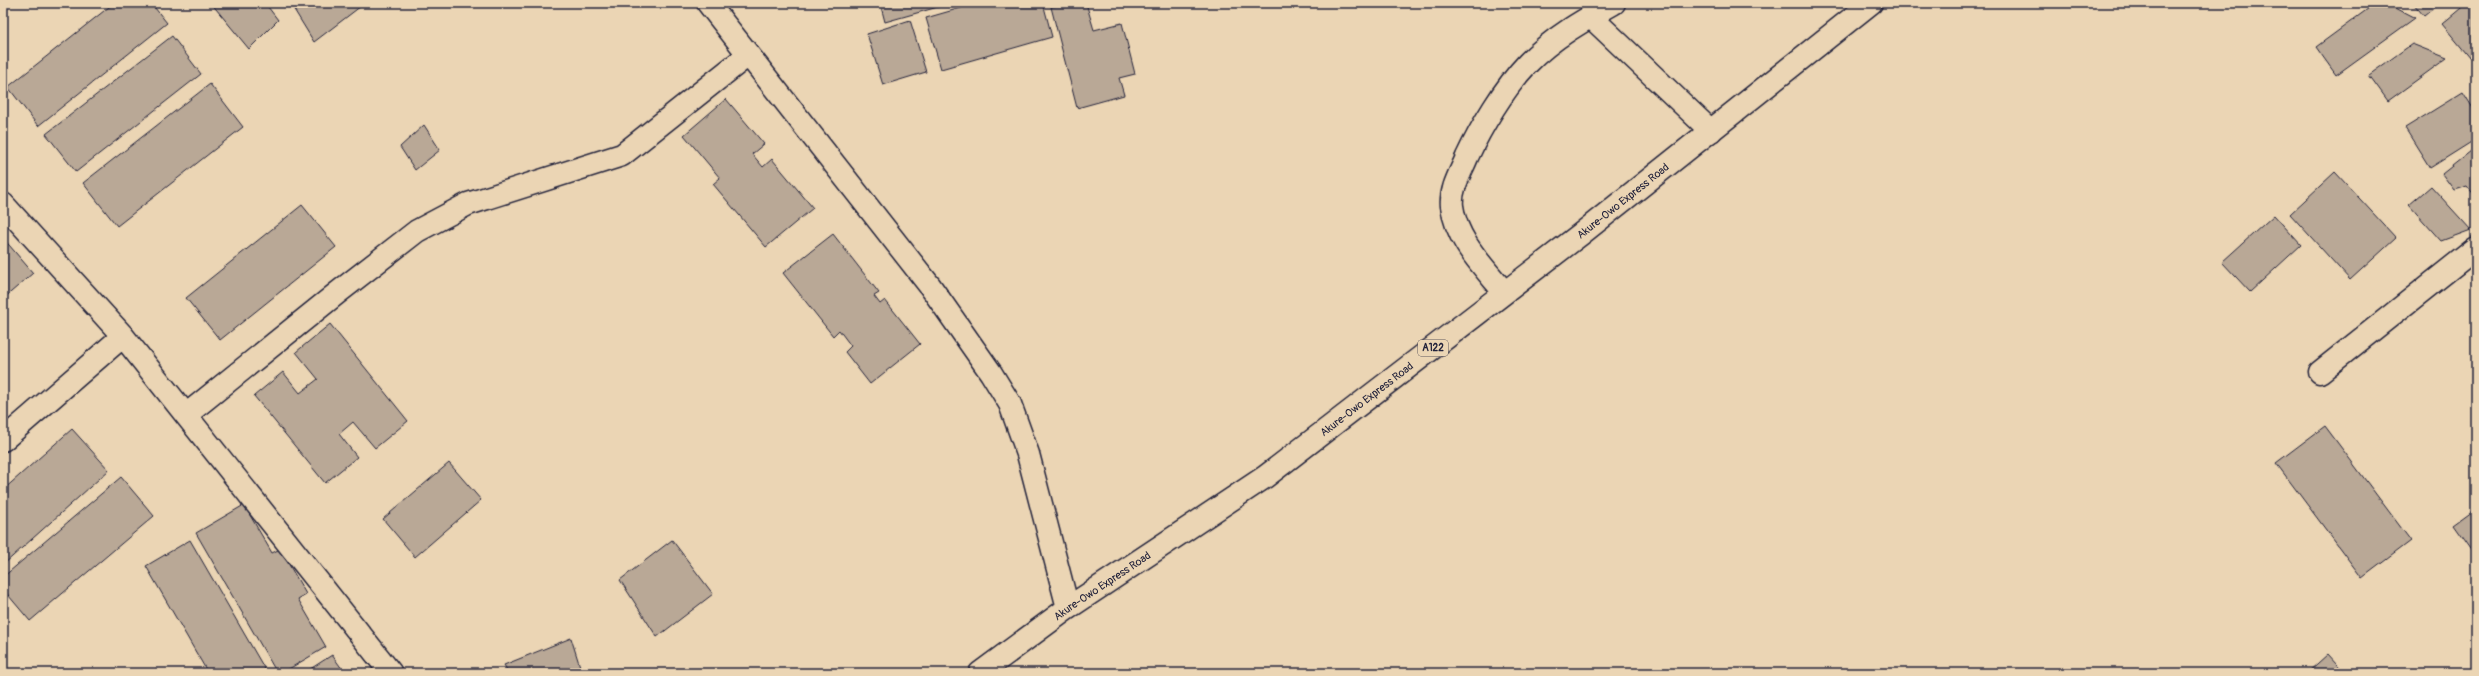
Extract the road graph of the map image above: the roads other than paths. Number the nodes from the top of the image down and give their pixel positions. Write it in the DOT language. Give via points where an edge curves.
graph roads {
  1 [pos="708,3"];
  2 [pos="1614,3"];
  3 [pos="1871,3"];
  4 [pos="1590,16"];
  5 [pos="748,55"];
  6 [pos="1711,131"];
  7 [pos="3,204"];
  8 [pos="2476,248"];
  9 [pos="1504,292"];
  10 [pos="123,336"];
  11 [pos="2320,372"];
  12 [pos="186,415"];
  13 [pos="3,440"];
  14 [pos="1068,608"];
  15 [pos="391,673"];
  16 [pos="980,673"];
  1 -- 5 [label="main road"];
  2 -- 4 [label="main road"];
  3 -- 6 [label="main road, Akure-Owo Express Road / A122"];
  4 -- 6 [label="main road"];
  4 -- 9 [label="main road" via="1574,25 1528,64 1482,124 1454,185 1452,205 1458,228 1469,249"];
  5 -- 12 [label="main road" via="622,155 468,204 418,232 336,294"];
  5 -- 14 [label="main road" via="930,286 1010,404 1028,454"];
  6 -- 9 [label="main road, Akure-Owo Express Road / A122"];
  7 -- 10 [label="main road"];
  8 -- 11 [label="main road"];
  9 -- 14 [label="main road, Akure-Owo Express Road / A122" via="1265,477"];
  10 -- 12 [label="main road"];
  10 -- 13 [label="main road"];
  12 -- 15 [label="main road"];
  14 -- 16 [label="main road, Akure-Owo Express Road / A122"];
}
